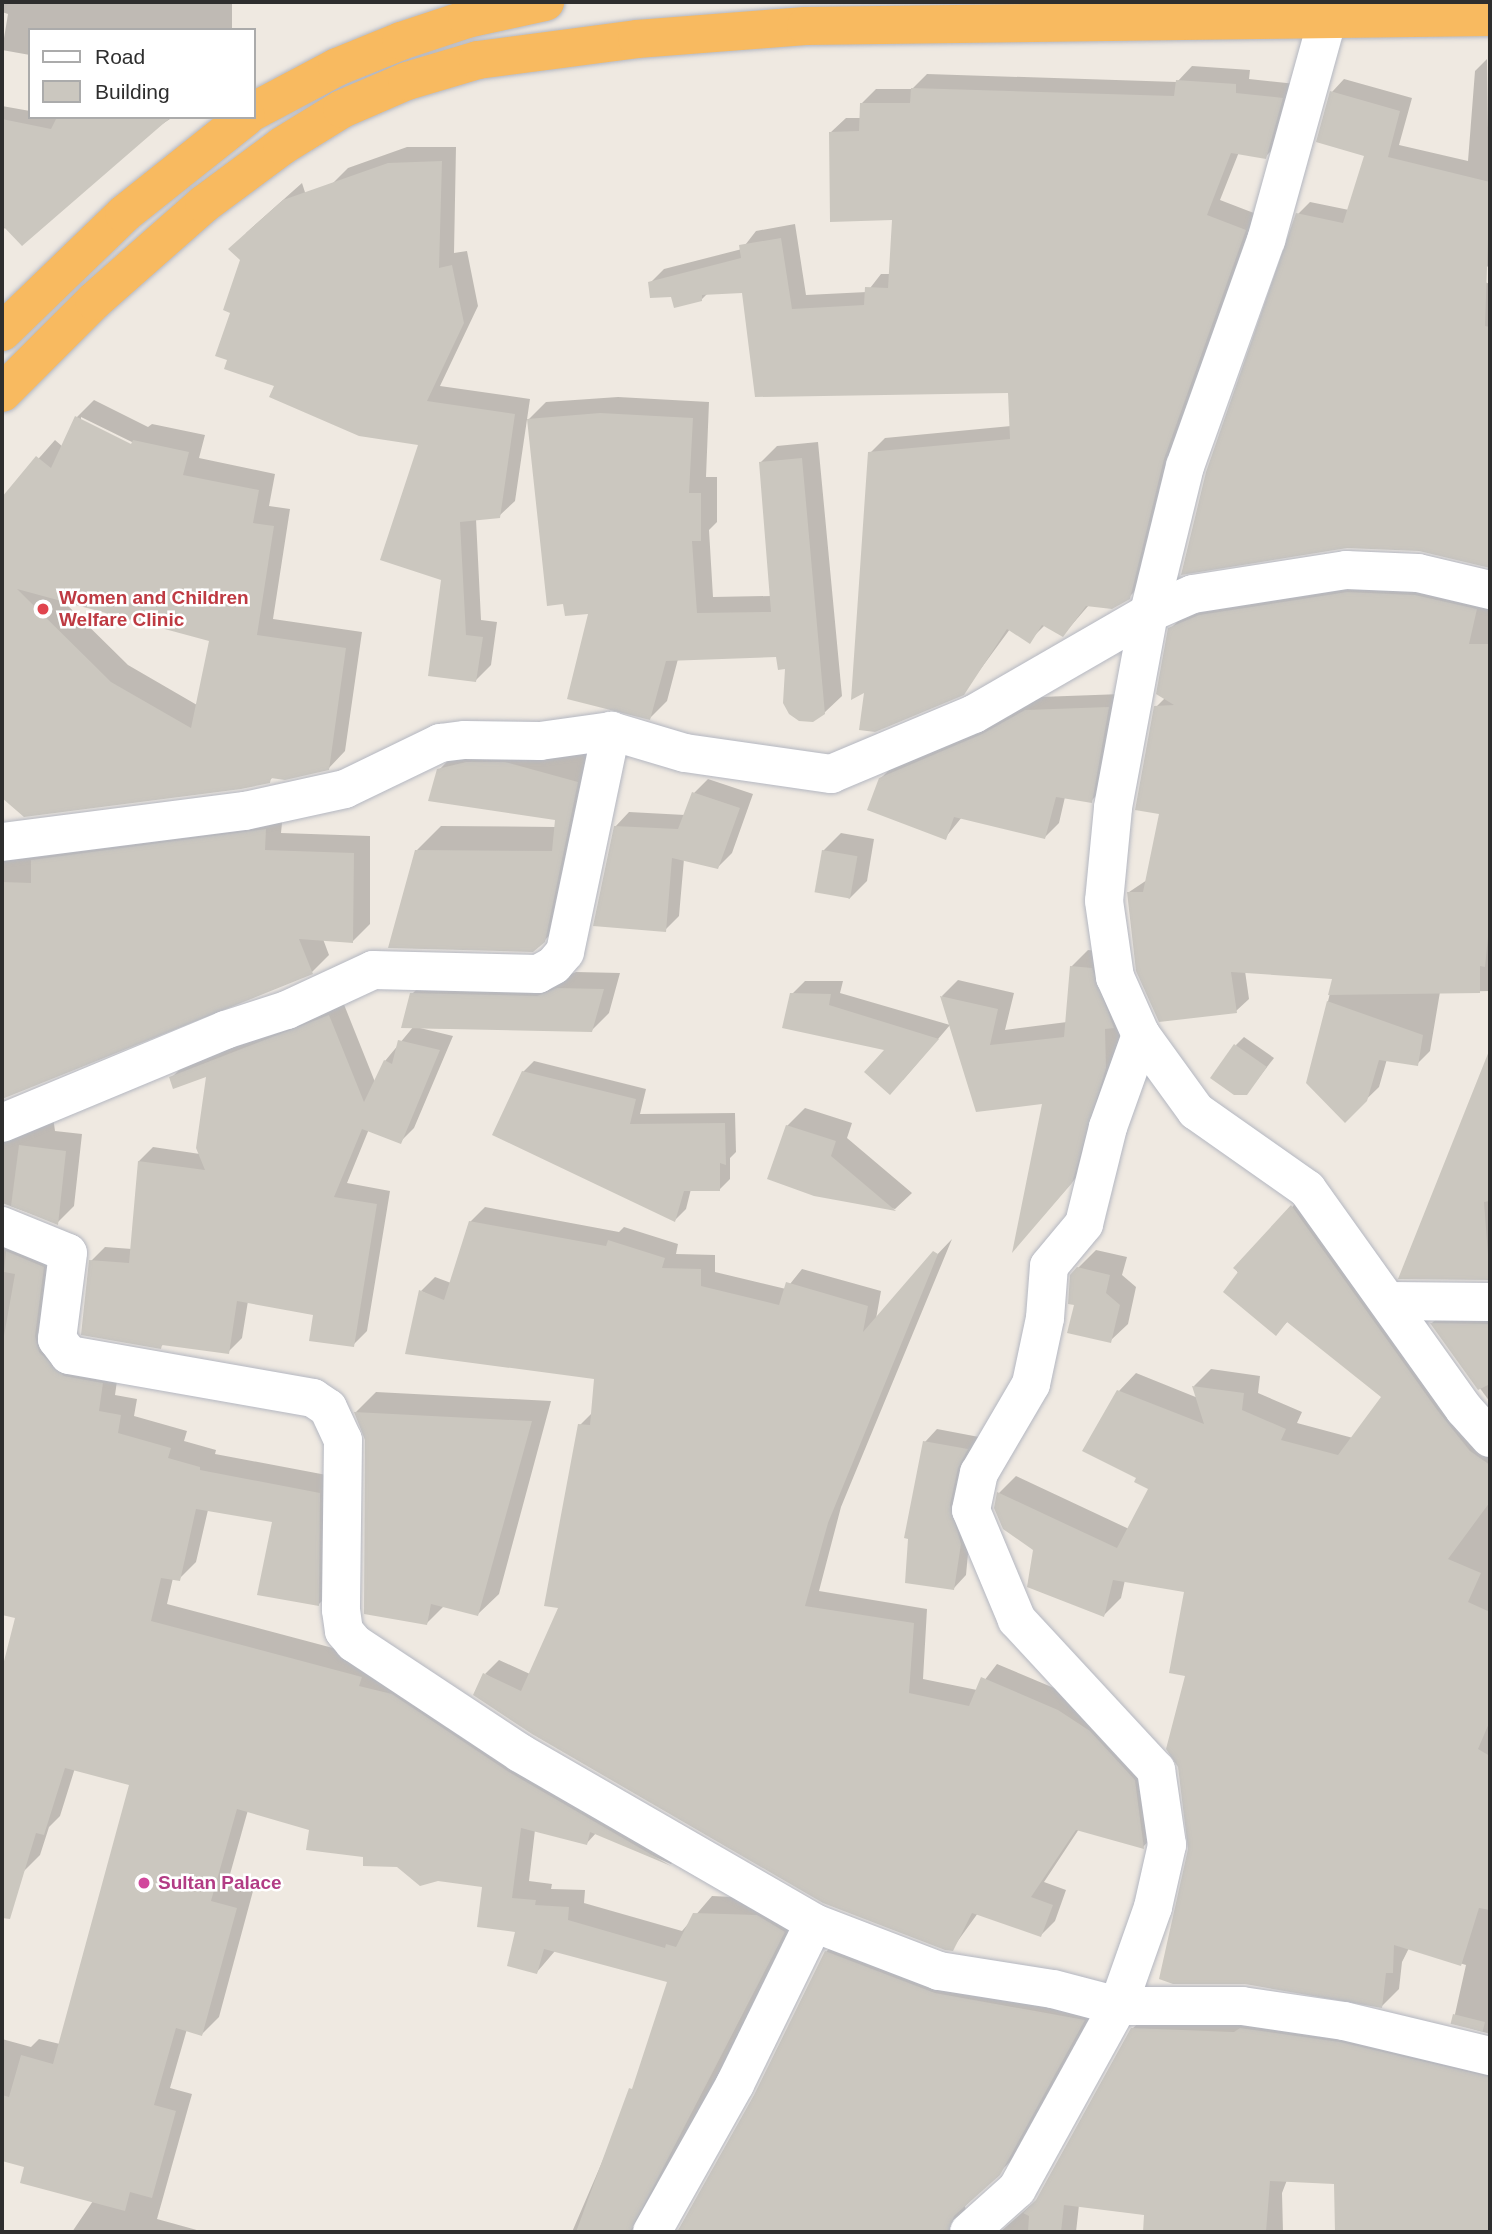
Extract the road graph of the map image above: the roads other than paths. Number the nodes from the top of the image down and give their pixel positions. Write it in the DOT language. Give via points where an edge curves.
graph roads {
  1 [pos="545,2"];
  2 [pos="1328,17"];
  3 [pos="1490,17"];
  4 [pos="256,110"];
  5 [pos="243,119"];
  6 [pos="2,332"];
  7 [pos="2,393"];
  8 [pos="1490,590"];
  9 [pos="1149,613"];
  10 [pos="611,731"];
  11 [pos="2,842"];
  12 [pos="1141,1035"];
  13 [pos="3,1131"];
  14 [pos="2,1226"];
  15 [pos="1390,1301"];
  16 [pos="1490,1302"];
  17 [pos="1490,1438"];
  18 [pos="814,1923"];
  19 [pos="1118,2006"];
  20 [pos="1490,2056"];
  21 [pos="652,2232"];
  22 [pos="969,2232"];
  1 -- 4 [label="highway" via="467,19 401,41 337,67"];
  2 -- 3 [label="highway"];
  2 -- 7 [label="highway" via="806,26 637,39 478,60 407,81 342,109 282,146 154,248"];
  2 -- 9 [label="street" via="1266,240 1185,466"];
  5 -- 6 [label="highway" via="124,214"];
  8 -- 9 [label="street" via="1419,573 1346,570 1193,594"];
  9 -- 10 [label="street" via="974,714 831,774 685,753"];
  9 -- 12 [label="street" via="1113,808 1104,901 1115,977"];
  10 -- 11 [label="street" via="540,741 440,743 345,789 245,811"];
  10 -- 13 [label="street" via="565,952 554,965 538,974 373,970 287,1010 225,1030"];
  12 -- 15 [label="street" via="1196,1111 1307,1189"];
  12 -- 19 [label="street" via="1108,1127 1084,1224 1049,1266 1045,1318 1031,1384 979,1473 971,1510 1017,1620 1156,1770 1167,1845 1153,1907"];
  14 -- 18 [label="street" via="68,1253 57,1339 69,1355 313,1398 328,1408 343,1440 341,1610 344,1631 354,1643 520,1754"];
  15 -- 16 [label="street"];
  15 -- 17 [label="street" via="1464,1409"];
  18 -- 19 [label="street" via="939,1971 1054,1989"];
  18 -- 21 [label="street" via="735,2084"];
  19 -- 20 [label="street" via="1254,2008 1344,2021"];
  19 -- 22 [label="street" via="1017,2189"];
}
